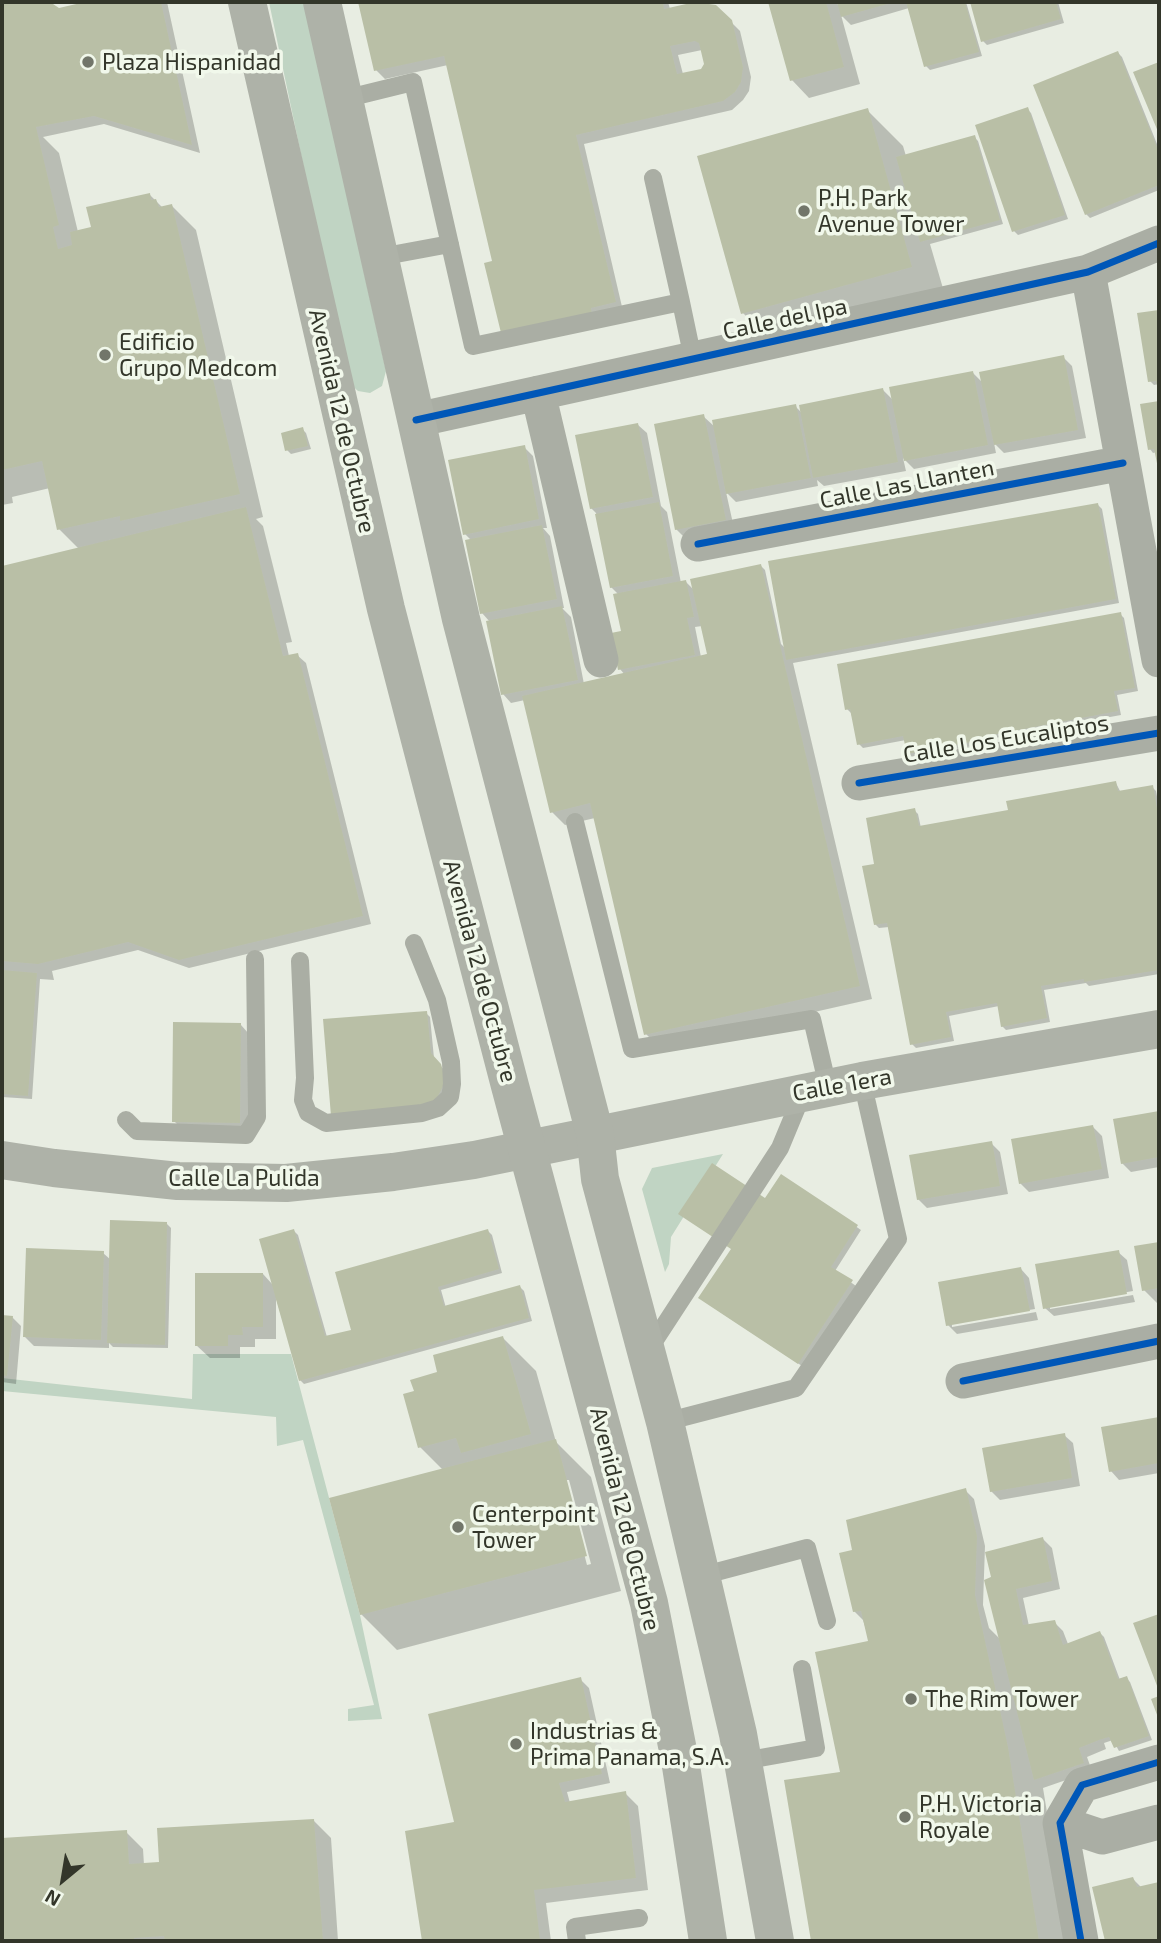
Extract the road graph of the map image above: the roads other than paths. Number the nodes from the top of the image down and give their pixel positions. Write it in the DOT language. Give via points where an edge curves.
graph roads {
  1 [pos="247,2"];
  2 [pos="322,2"];
  3 [pos="344,99"];
  4 [pos="653,178"];
  5 [pos="1159,243"];
  6 [pos="450,244"];
  7 [pos="380,257"];
  8 [pos="1088,272"];
  9 [pos="681,302"];
  10 [pos="693,359"];
  11 [pos="538,393"];
  12 [pos="416,420"];
  13 [pos="1123,463"];
  14 [pos="698,544"];
  15 [pos="601,660"];
  16 [pos="1159,660"];
  17 [pos="1159,733"];
  18 [pos="859,783"];
  19 [pos="575,822"];
  20 [pos="414,943"];
  21 [pos="254,959"];
  22 [pos="300,961"];
  23 [pos="1159,1030"];
  24 [pos="831,1087"];
  25 [pos="126,1120"];
  26 [pos="595,1134"];
  27 [pos="526,1148"];
  28 [pos="2,1160"];
  29 [pos="1159,1341"];
  30 [pos="648,1351"];
  31 [pos="963,1381"];
  32 [pos="665,1422"];
  33 [pos="701,1576"];
  34 [pos="827,1621"];
  35 [pos="802,1669"];
  36 [pos="743,1761"];
  37 [pos="1159,1762"];
  38 [pos="1159,1822"];
  39 [pos="1060,1823"];
  40 [pos="639,1918"];
  41 [pos="577,1941"];
  42 [pos="708,1941"];
  43 [pos="775,1941"];
  44 [pos="1081,1941"];
  1 -- 27 [label="main road, Avenida 12 de Octubre" via="386,609"];
  2 -- 3 [label="main road"];
  3 -- 6 [label="lane" via="413,82"];
  3 -- 7 [label="main road"];
  4 -- 9 [label="lane"];
  5 -- 8 [label="street, Calle del Ipa"];
  6 -- 7 [label="lane"];
  6 -- 9 [label="lane" via="473,346"];
  7 -- 12 [label="main road"];
  8 -- 10 [label="street, Calle del Ipa"];
  8 -- 13 [label="street"];
  9 -- 10 [label="lane"];
  10 -- 11 [label="street, Calle del Ipa"];
  11 -- 12 [label="street, Calle del Ipa"];
  11 -- 15 [label="street"];
  12 -- 26 [label="main road" via="461,620"];
  13 -- 14 [label="street, Calle Las Llanten"];
  13 -- 16 [label="street"];
  17 -- 18 [label="street, Calle Los Eucaliptos"];
  19 -- 24 [label="lane" via="632,1049 812,1019"];
  20 -- 22 [label="lane" via="437,1000 452,1073 450,1097 438,1108 422,1113 326,1123 308,1113 303,1100"];
  21 -- 25 [label="lane" via="257,1117 246,1135 137,1130"];
  23 -- 24 [label="main road, Calle 1era"];
  24 -- 26 [label="main road, Calle 1era"];
  24 -- 30 [label="lane" via="780,1148"];
  24 -- 32 [label="lane" via="898,1239 796,1388"];
  26 -- 27 [label="main road, Calle 1era"];
  26 -- 30 [label="main road" via="600,1179"];
  27 -- 28 [label="main road, Calle La Pulida" via="393,1172 286,1183 178,1181"];
  27 -- 42 [label="main road, Avenida 12 de Octubre" via="649,1603"];
  29 -- 31 [label="street"];
  30 -- 32 [label="main road"];
  32 -- 33 [label="main road"];
  33 -- 34 [label="lane" via="807,1548"];
  33 -- 36 [label="main road"];
  35 -- 36 [label="lane" via="816,1748"];
  36 -- 43 [label="main road"];
  37 -- 39 [label="street" via="1082,1785"];
  38 -- 39 [label="street" via="1102,1838"];
  39 -- 44 [label="street"];
  40 -- 41 [label="lane" via="575,1927"];
}
